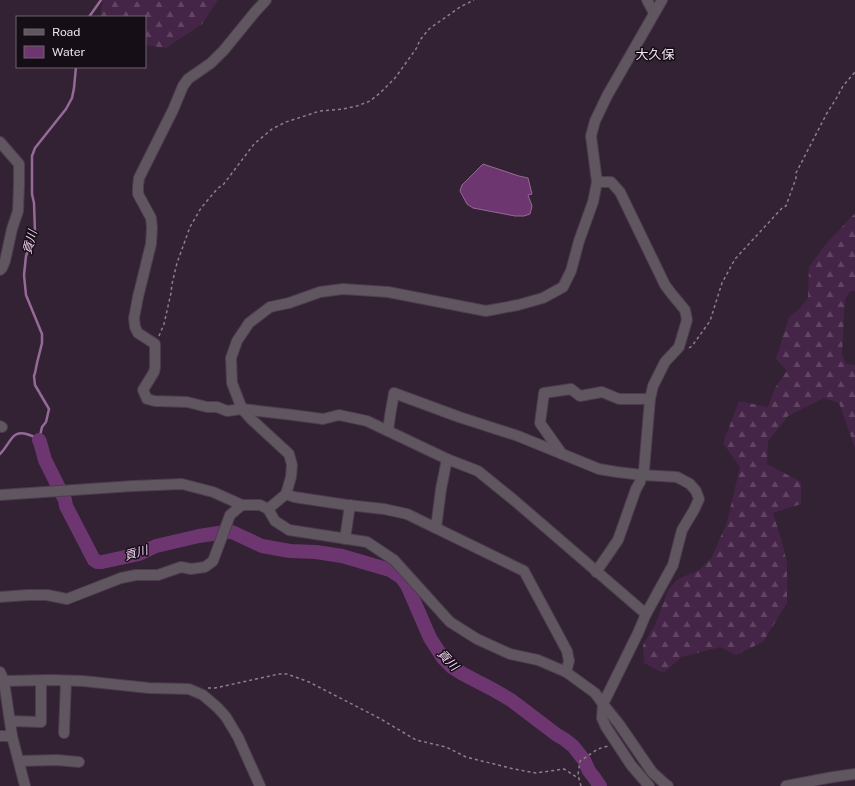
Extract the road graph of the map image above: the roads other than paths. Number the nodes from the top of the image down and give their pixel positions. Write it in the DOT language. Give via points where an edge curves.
graph roads {
  1 [pos="266,0"];
  2 [pos="647,0"];
  3 [pos="662,0"];
  4 [pos="654,13"];
  5 [pos="0,142"];
  6 [pos="597,182"];
  7 [pos="0,270"];
  8 [pos="650,399"];
  9 [pos="242,409"];
  10 [pos="388,432"];
  11 [pos="562,454"];
  12 [pos="447,459"];
  13 [pos="642,475"];
  14 [pos="286,494"];
  15 [pos="0,495"];
  16 [pos="242,505"];
  17 [pos="350,505"];
  18 [pos="268,509"];
  19 [pos="436,528"];
  20 [pos="345,539"];
  21 [pos="596,572"];
  22 [pos="0,597"];
  23 [pos="646,614"];
  24 [pos="566,672"];
  25 [pos="2,677"];
  26 [pos="42,680"];
  27 [pos="66,681"];
  28 [pos="3,695"];
  29 [pos="603,704"];
  30 [pos="10,721"];
  31 [pos="64,733"];
  32 [pos="0,736"];
  33 [pos="12,736"];
  34 [pos="19,761"];
  35 [pos="79,762"];
  36 [pos="855,774"];
  37 [pos="258,781"];
  38 [pos="25,786"];
  39 [pos="249,786"];
  40 [pos="649,786"];
  41 [pos="668,786"];
  42 [pos="786,786"];
  1 -- 9 [label="street" via="224,50 183,86 139,178 138,187 138,194 151,218 152,228 151,244 134,318 138,333 154,344 154,372 144,390 147,399 154,402 187,402 227,411"];
  2 -- 4 [label="street"];
  3 -- 4 [label="street"];
  4 -- 6 [label="street" via="595,121 591,136"];
  5 -- 7 [label="street" via="19,164 19,185 18,211 5,261"];
  6 -- 8 [label="street" via="612,182 620,192 665,285 686,312 687,320 679,347 665,362 653,386"];
  6 -- 9 [label="street" via="593,202 563,287 543,298 518,306 486,311 388,292 343,289 320,292 270,307 249,323 237,341 231,358 232,383"];
  8 -- 11 [label="street" via="619,399 602,392 580,396 572,389 544,393 540,423"];
  8 -- 13 [label="street"];
  9 -- 10 [label="street" via="323,419 339,415 367,421"];
  9 -- 14 [label="street" via="289,454 292,465"];
  10 -- 11 [label="street" via="394,393"];
  10 -- 12 [label="street"];
  11 -- 13 [label="street" via="599,469"];
  12 -- 19 [label="street"];
  12 -- 21 [label="street" via="478,471"];
  13 -- 21 [label="street" via="618,540"];
  13 -- 23 [label="street" via="677,477 690,484 699,499 682,530 673,564"];
  14 -- 17 [label="street"];
  14 -- 18 [label="street"];
  15 -- 16 [label="street" via="182,484 213,492"];
  16 -- 18 [label="street" via="260,505"];
  16 -- 22 [label="street" via="230,515 213,561 205,567 181,567 158,575 121,578 67,599 47,595"];
  17 -- 19 [label="street" via="407,514"];
  17 -- 20 [label="street"];
  18 -- 20 [label="street" via="275,521 289,530"];
  19 -- 24 [label="street" via="524,571 567,651 569,661"];
  20 -- 24 [label="street" via="367,542 394,560 450,622 477,639 510,654 538,660"];
  21 -- 23 [label="street"];
  23 -- 29 [label="street"];
  24 -- 29 [label="street" via="595,693"];
  25 -- 26 [label="street"];
  25 -- 28 [label="street"];
  26 -- 27 [label="street"];
  26 -- 30 [label="street" via="41,722"];
  27 -- 31 [label="street"];
  27 -- 37 [label="street" via="188,689 203,695 226,717 238,736"];
  28 -- 30 [label="street"];
  29 -- 40 [label="street" via="602,718 631,764"];
  29 -- 41 [label="street" via="652,772"];
  30 -- 33 [label="street"];
  32 -- 33 [label="street"];
  33 -- 34 [label="street"];
  34 -- 35 [label="street"];
  34 -- 38 [label="street"];
  36 -- 42 [label="street"];
  37 -- 39 [label="street" via="252,780"];
}
